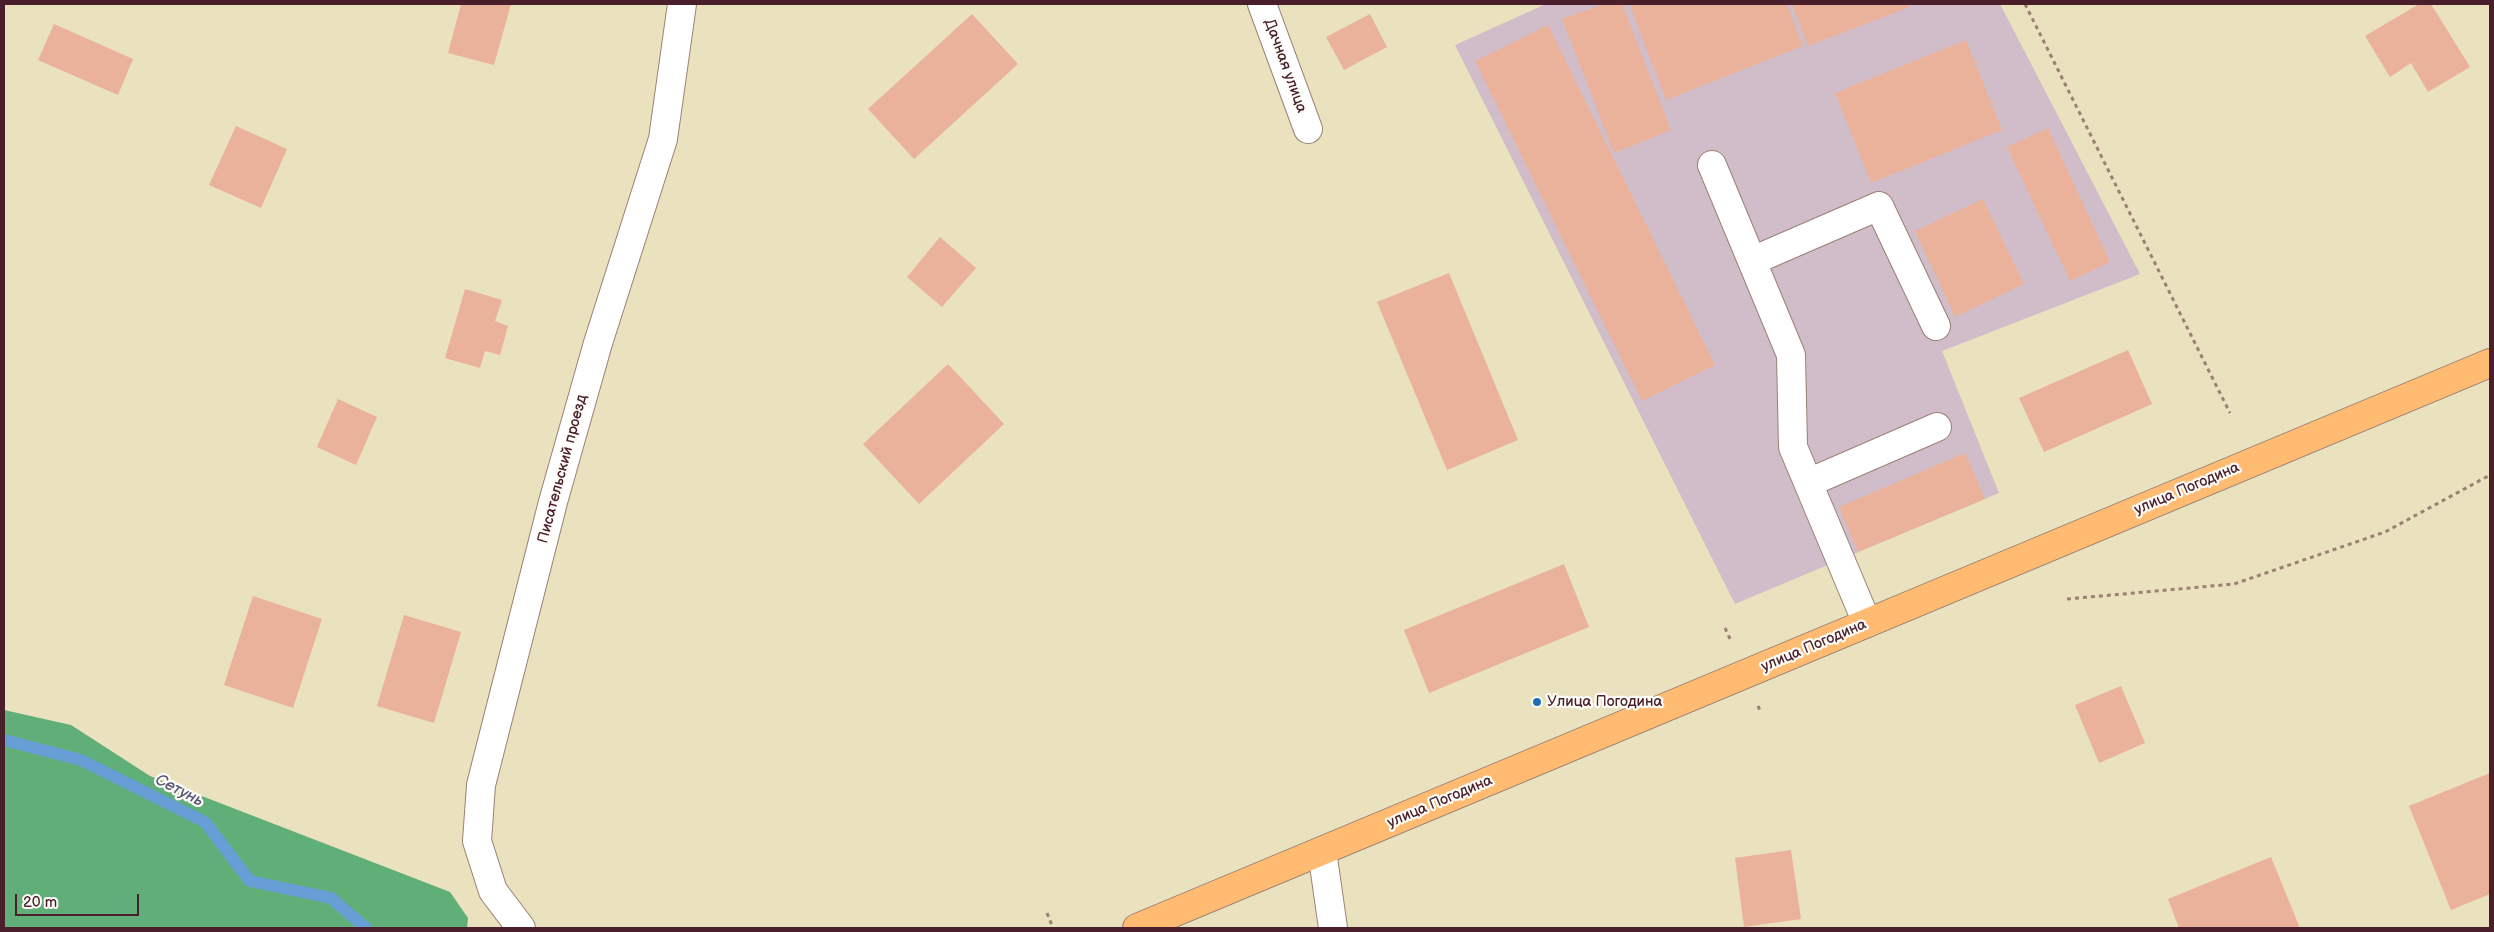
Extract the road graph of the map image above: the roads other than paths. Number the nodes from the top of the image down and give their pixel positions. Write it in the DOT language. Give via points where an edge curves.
graph roads {
  1 [pos="682,4"];
  2 [pos="1262,4"];
  3 [pos="1308,129"];
  4 [pos="1712,165"];
  5 [pos="1752,261"];
  6 [pos="1936,326"];
  7 [pos="2490,363"];
  8 [pos="1937,427"];
  9 [pos="1808,483"];
  10 [pos="1867,623"];
  11 [pos="1322,851"];
  12 [pos="521,928"];
  13 [pos="1137,928"];
  14 [pos="1333,928"];
  1 -- 12 [label="street, Писательский проезд" via="663,139 598,343 553,502 481,785 477,841 493,891"];
  2 -- 3 [label="street, Дачная улица"];
  4 -- 5 [label="street"];
  5 -- 6 [label="street" via="1879,206"];
  5 -- 9 [label="street" via="1791,355 1794,447"];
  7 -- 10 [label="main road, улица Погодина"];
  8 -- 9 [label="street"];
  9 -- 10 [label="street"];
  10 -- 11 [label="main road, улица Погодина"];
  11 -- 13 [label="main road, улица Погодина"];
  11 -- 14 [label="street"];
}
